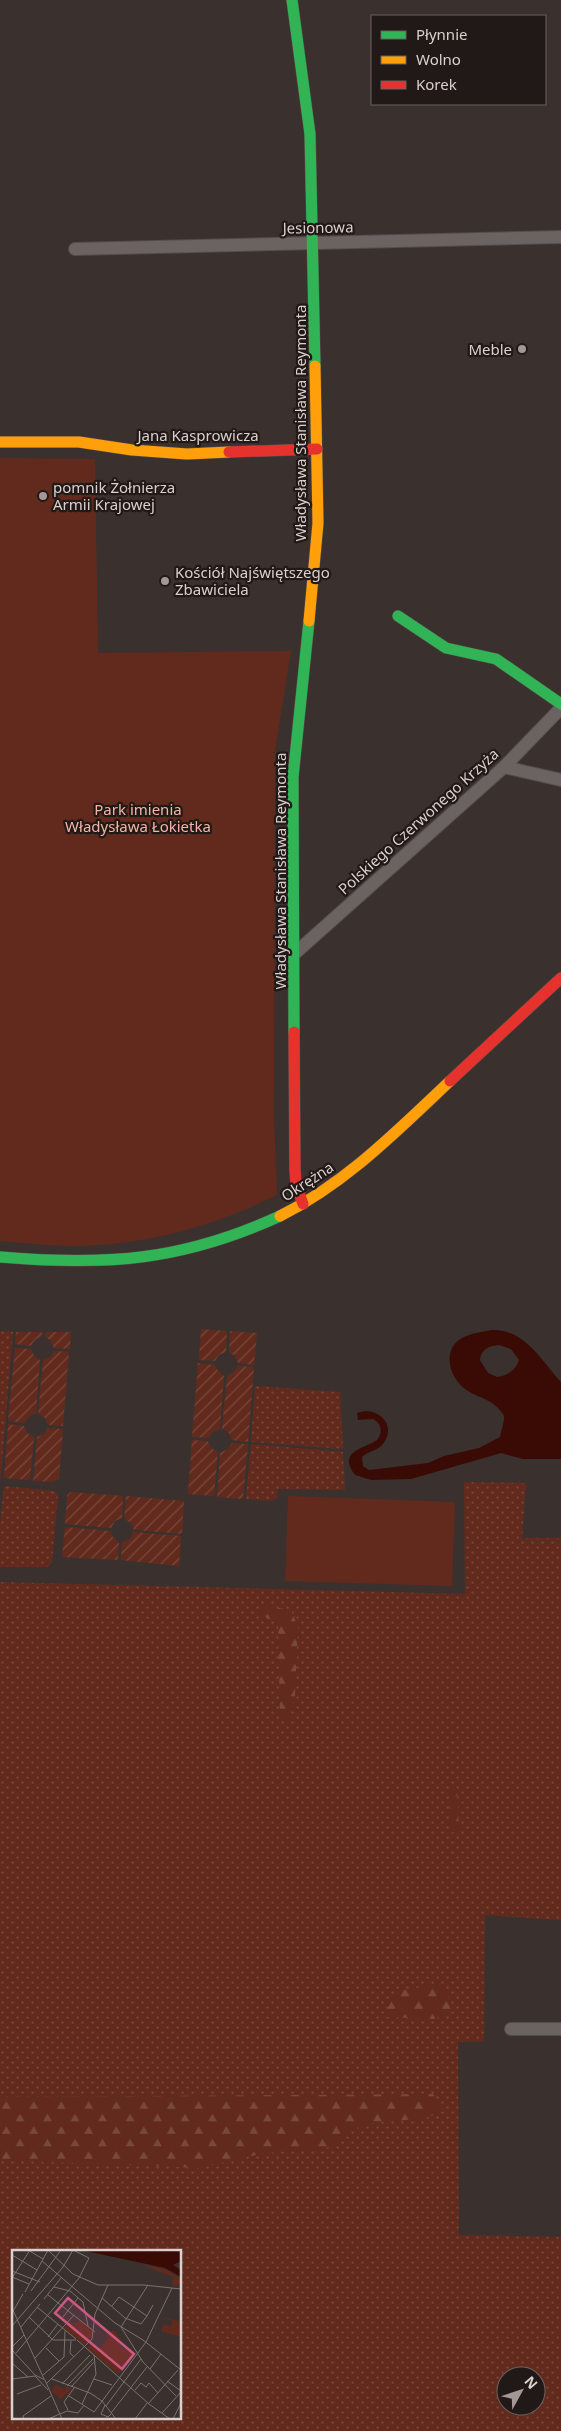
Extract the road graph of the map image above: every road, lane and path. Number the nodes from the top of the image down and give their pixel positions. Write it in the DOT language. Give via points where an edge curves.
graph roads {
  1 [pos="292,0"];
  2 [pos="561,237"];
  3 [pos="314,244"];
  4 [pos="75,249"];
  5 [pos="0,442"];
  6 [pos="317,449"];
  7 [pos="398,616"];
  8 [pos="561,706"];
  9 [pos="504,767"];
  10 [pos="561,780"];
  11 [pos="293,955"];
  12 [pos="561,978"];
  13 [pos="303,1204"];
  14 [pos="0,1258"];
  15 [pos="511,2029"];
  16 [pos="561,2029"];
  1 -- 3 [label="street, Władysława Stanisława Reymonta" via="310,134"];
  2 -- 3 [label="street, Jesionowa"];
  3 -- 4 [label="street, Jesionowa"];
  3 -- 6 [label="street, Władysława Stanisława Reymonta"];
  5 -- 6 [label="street, Jana Kasprowicza" via="79,442 187,454"];
  6 -- 11 [label="street, Władysława Stanisława Reymonta" via="318,523 293,777"];
  7 -- 8 [label="street" via="446,648 496,659"];
  8 -- 9 [label="street, Polskiego Czerwonego Krzyża"];
  9 -- 10 [label="street"];
  9 -- 11 [label="street, Polskiego Czerwonego Krzyża"];
  11 -- 13 [label="street, Władysława Stanisława Reymonta" via="295,1170"];
  12 -- 13 [label="street, Okrężna" via="382,1145"];
  13 -- 14 [label="street, Okrężna" via="236,1234 179,1251 89,1262"];
  15 -- 16 [label="street"];
}
